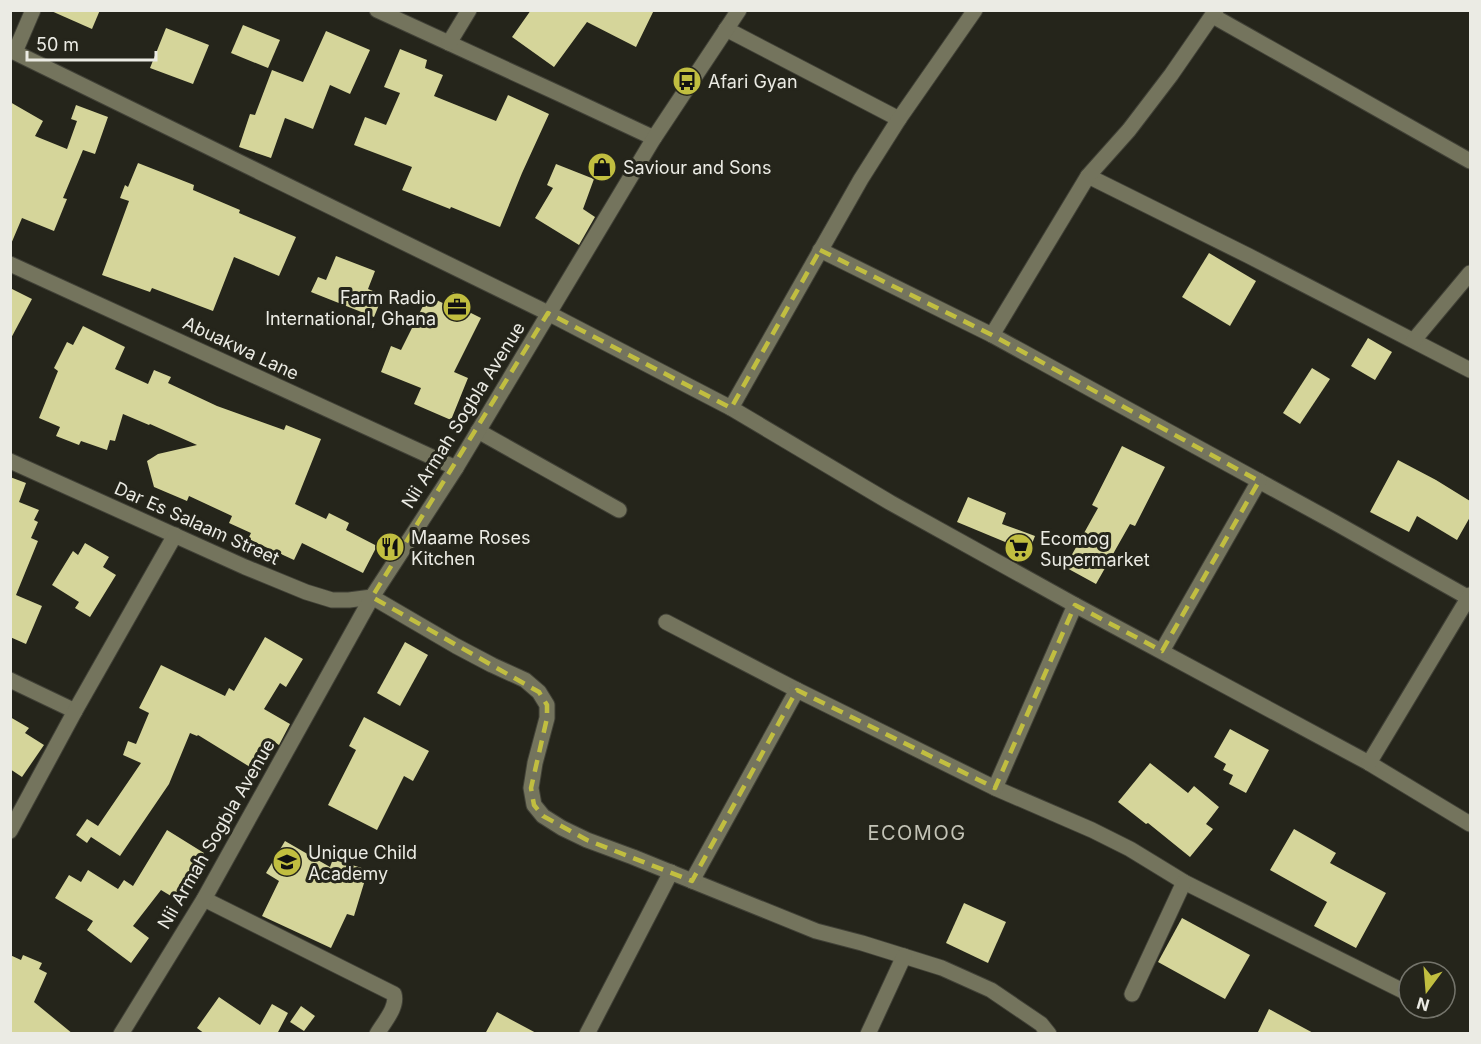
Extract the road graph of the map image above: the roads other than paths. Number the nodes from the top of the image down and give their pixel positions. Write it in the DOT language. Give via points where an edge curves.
graph roads {
  1 [pos="33,10"];
  2 [pos="377,10"];
  3 [pos="469,10"];
  4 [pos="739,10"];
  5 [pos="975,10"];
  6 [pos="1214,13"];
  7 [pos="726,29"];
  8 [pos="449,44"];
  9 [pos="13,51"];
  10 [pos="899,119"];
  11 [pos="654,138"];
  12 [pos="1470,161"];
  13 [pos="1088,176"];
  14 [pos="820,250"];
  15 [pos="10,264"];
  16 [pos="1470,273"];
  17 [pos="548,313"];
  18 [pos="992,335"];
  19 [pos="1414,340"];
  20 [pos="1470,370"];
  21 [pos="731,408"];
  22 [pos="478,431"];
  23 [pos="10,461"];
  24 [pos="456,468"];
  25 [pos="1259,481"];
  26 [pos="619,510"];
  27 [pos="175,535"];
  28 [pos="372,597"];
  29 [pos="1470,597"];
  30 [pos="1075,605"];
  31 [pos="666,622"];
  32 [pos="1162,651"];
  33 [pos="10,680"];
  34 [pos="797,690"];
  35 [pos="75,711"];
  36 [pos="1369,763"];
  37 [pos="995,788"];
  38 [pos="1470,824"];
  39 [pos="10,831"];
  40 [pos="670,872"];
  41 [pos="692,881"];
  42 [pos="1184,882"];
  43 [pos="204,898"];
  44 [pos="904,956"];
  45 [pos="1397,988"];
  46 [pos="1132,994"];
  47 [pos="121,1034"];
  48 [pos="377,1034"];
  49 [pos="587,1034"];
  50 [pos="868,1034"];
  51 [pos="1049,1034"];
  1 -- 9 [label="street"];
  2 -- 8 [label="street"];
  3 -- 8 [label="street"];
  4 -- 7 [label="street, Nii Armah Sogbla Avenue"];
  5 -- 10 [label="street"];
  6 -- 12 [label="street"];
  6 -- 13 [label="street" via="1172,75"];
  7 -- 10 [label="street"];
  7 -- 11 [label="street, Nii Armah Sogbla Avenue"];
  8 -- 11 [label="street"];
  9 -- 17 [label="street"];
  10 -- 14 [label="street"];
  11 -- 17 [label="street, Nii Armah Sogbla Avenue"];
  13 -- 18 [label="street"];
  13 -- 19 [label="street"];
  14 -- 18 [label="street"];
  14 -- 21 [label="street"];
  15 -- 24 [label="street, Abuakwa Lane"];
  16 -- 19 [label="street"];
  17 -- 21 [label="street"];
  17 -- 22 [label="street, Nii Armah Sogbla Avenue"];
  18 -- 25 [label="street"];
  19 -- 20 [label="street"];
  21 -- 30 [label="street"];
  22 -- 24 [label="street, Nii Armah Sogbla Avenue"];
  22 -- 26 [label="street"];
  23 -- 27 [label="street, Dar Es Salaam Street"];
  24 -- 28 [label="street, Nii Armah Sogbla Avenue"];
  25 -- 29 [label="street"];
  25 -- 32 [label="street"];
  27 -- 28 [label="street, Dar Es Salaam Street" via="306,592 332,600"];
  27 -- 35 [label="street"];
  28 -- 40 [label="street" via="525,680 539,692 547,705 547,718 531,788 534,805 543,816 570,832"];
  28 -- 43 [label="street, Nii Armah Sogbla Avenue"];
  29 -- 36 [label="street"];
  30 -- 32 [label="street"];
  30 -- 37 [label="street"];
  31 -- 34 [label="street"];
  32 -- 36 [label="street"];
  33 -- 35 [label="street"];
  34 -- 37 [label="street"];
  34 -- 41 [label="street"];
  35 -- 39 [label="street"];
  36 -- 38 [label="street"];
  37 -- 42 [label="street" via="1092,830"];
  40 -- 41 [label="street"];
  40 -- 49 [label="street"];
  41 -- 44 [label="street" via="816,931"];
  42 -- 45 [label="street"];
  42 -- 46 [label="street"];
  43 -- 47 [label="street, Nii Armah Sogbla Avenue"];
  43 -- 48 [label="street" via="394,994 394,1006"];
  44 -- 50 [label="street"];
  44 -- 51 [label="street" via="991,990 1041,1024"];
}
